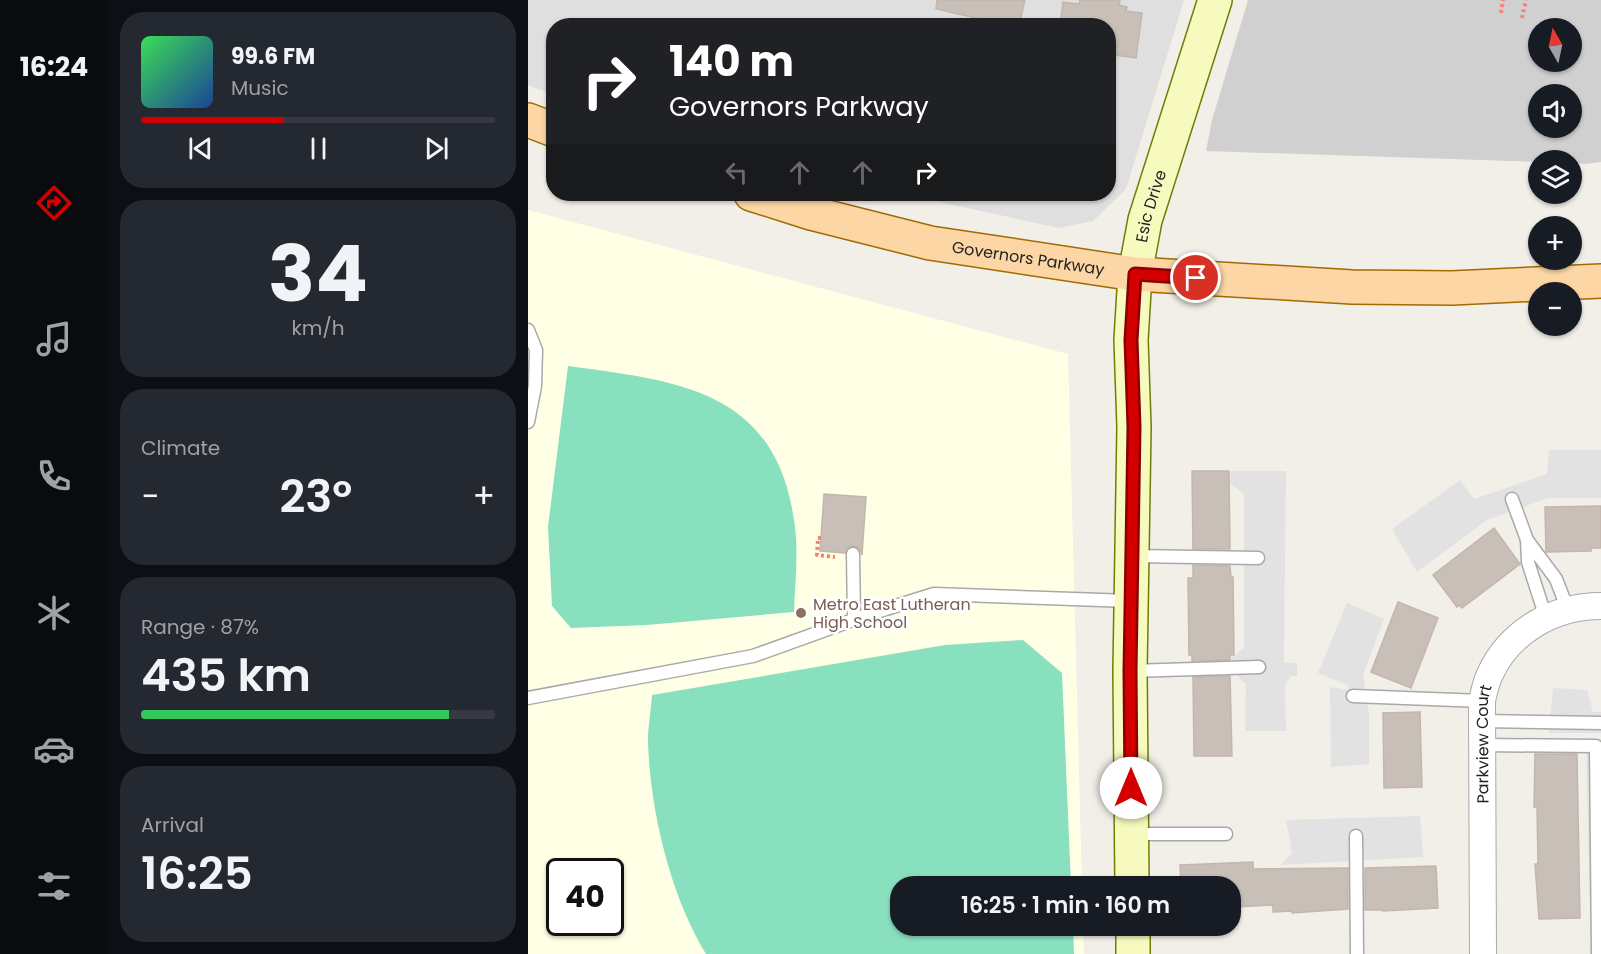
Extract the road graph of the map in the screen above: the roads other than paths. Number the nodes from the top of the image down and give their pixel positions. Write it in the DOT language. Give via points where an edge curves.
graph roads {
  1 [pos="1215,0"];
  2 [pos="528,120"];
  3 [pos="546,127"];
  4 [pos="773,201"];
  5 [pos="1135,274"];
  6 [pos="1601,281"];
  7 [pos="528,330"];
  8 [pos="528,423"];
  9 [pos="1512,500"];
  10 [pos="1527,540"];
  11 [pos="853,556"];
  12 [pos="1133,556"];
  13 [pos="1257,558"];
  14 [pos="1132,601"];
  15 [pos="1601,606"];
  16 [pos="1557,614"];
  17 [pos="854,619"];
  18 [pos="1259,667"];
  19 [pos="1130,671"];
  20 [pos="1353,696"];
  21 [pos="528,699"];
  22 [pos="1482,723"];
  23 [pos="1601,723"];
  24 [pos="1131,834"];
  25 [pos="1226,834"];
  26 [pos="1356,836"];
  27 [pos="1132,876"];
  28 [pos="1133,936"];
  29 [pos="1133,954"];
  30 [pos="1356,954"];
  31 [pos="1483,954"];
  32 [pos="1598,954"];
  1 -- 5 [label="street, Esic Drive" via="1145,220"];
  2 -- 3 [label="main road"];
  4 -- 5 [label="main road, Governors Parkway" via="930,243"];
  5 -- 6 [label="main road, Governors Parkway" via="1352,287 1452,288"];
  5 -- 12 [label="street, Esic Drive" via="1131,340"];
  7 -- 8 [label="lane" via="536,350 536,386"];
  9 -- 10 [label="lane"];
  10 -- 16 [label="lane" via="1528,562"];
  10 -- 16 [label="lane" via="1556,579"];
  11 -- 17 [label="lane"];
  12 -- 13 [label="lane"];
  12 -- 14 [label="street, Esic Drive"];
  14 -- 17 [label="lane" via="934,594"];
  14 -- 19 [label="street, Esic Drive"];
  15 -- 16 [label="street, Parkview Court"];
  16 -- 22 [label="street, Parkview Court" via="1521,632 1503,652 1489,675"];
  17 -- 21 [label="lane" via="753,656"];
  18 -- 19 [label="lane"];
  19 -- 24 [label="street, Esic Drive"];
  20 -- 22 [label="lane"];
  22 -- 23 [label="lane"];
  22 -- 31 [label="street, Parkview Court"];
  22 -- 32 [label="lane" via="1596,746"];
  24 -- 25 [label="lane"];
  24 -- 27 [label="street, Esic Drive"];
  26 -- 30 [label="lane"];
  28 -- 29 [label="street"];
}
